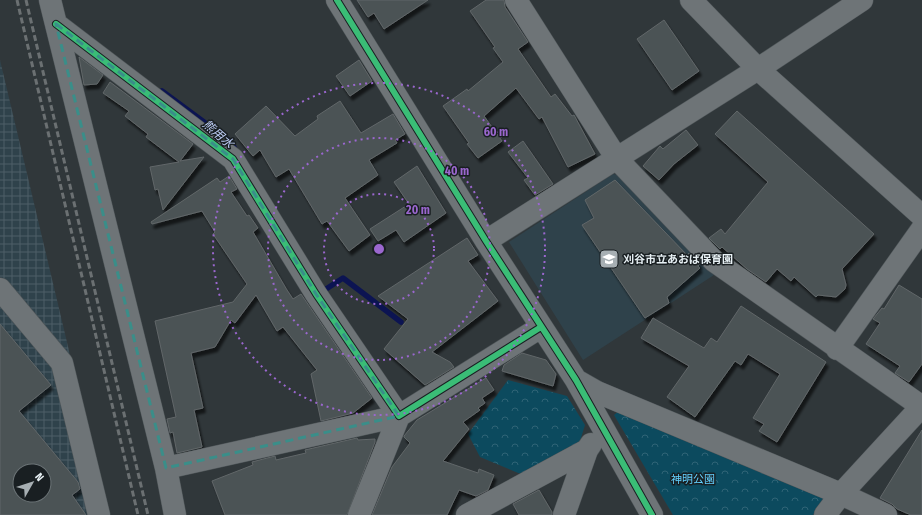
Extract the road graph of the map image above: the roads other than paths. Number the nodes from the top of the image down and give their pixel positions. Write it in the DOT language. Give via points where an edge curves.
graph roads {
  1 [pos="50,0"];
  2 [pos="337,0"];
  3 [pos="516,0"];
  4 [pos="691,0"];
  5 [pos="862,0"];
  6 [pos="56,24"];
  7 [pos="758,69"];
  8 [pos="617,159"];
  9 [pos="922,216"];
  10 [pos="922,229"];
  11 [pos="486,241"];
  12 [pos="0,289"];
  13 [pos="541,327"];
  14 [pos="837,349"];
  15 [pos="576,380"];
  16 [pos="922,406"];
  17 [pos="399,416"];
  18 [pos="603,428"];
  19 [pos="587,450"];
  20 [pos="166,468"];
  21 [pos="841,494"];
  22 [pos="99,515"];
  23 [pos="176,515"];
  24 [pos="359,515"];
  25 [pos="466,515"];
  26 [pos="564,515"];
  27 [pos="652,515"];
  28 [pos="825,515"];
  29 [pos="886,515"];
  1 -- 6 [label="street"];
  2 -- 11 [label="street"];
  3 -- 8 [label="street"];
  4 -- 7 [label="street"];
  5 -- 7 [label="street"];
  6 -- 17 [label="street" via="233,159 316,294"];
  6 -- 20 [label="street"];
  7 -- 8 [label="street"];
  7 -- 9 [label="street"];
  8 -- 11 [label="street"];
  8 -- 14 [label="street" via="714,261"];
  10 -- 14 [label="street"];
  11 -- 13 [label="street"];
  12 -- 22 [label="street" via="62,363"];
  13 -- 15 [label="street"];
  13 -- 17 [label="street"];
  14 -- 16 [label="street"];
  15 -- 18 [label="street"];
  15 -- 21 [label="street" via="597,392"];
  16 -- 21 [label="street"];
  17 -- 20 [label="street"];
  17 -- 24 [label="street"];
  18 -- 19 [label="street"];
  18 -- 27 [label="street"];
  19 -- 25 [label="street"];
  19 -- 26 [label="street"];
  20 -- 23 [label="street"];
  21 -- 28 [label="street"];
  21 -- 29 [label="street"];
}
